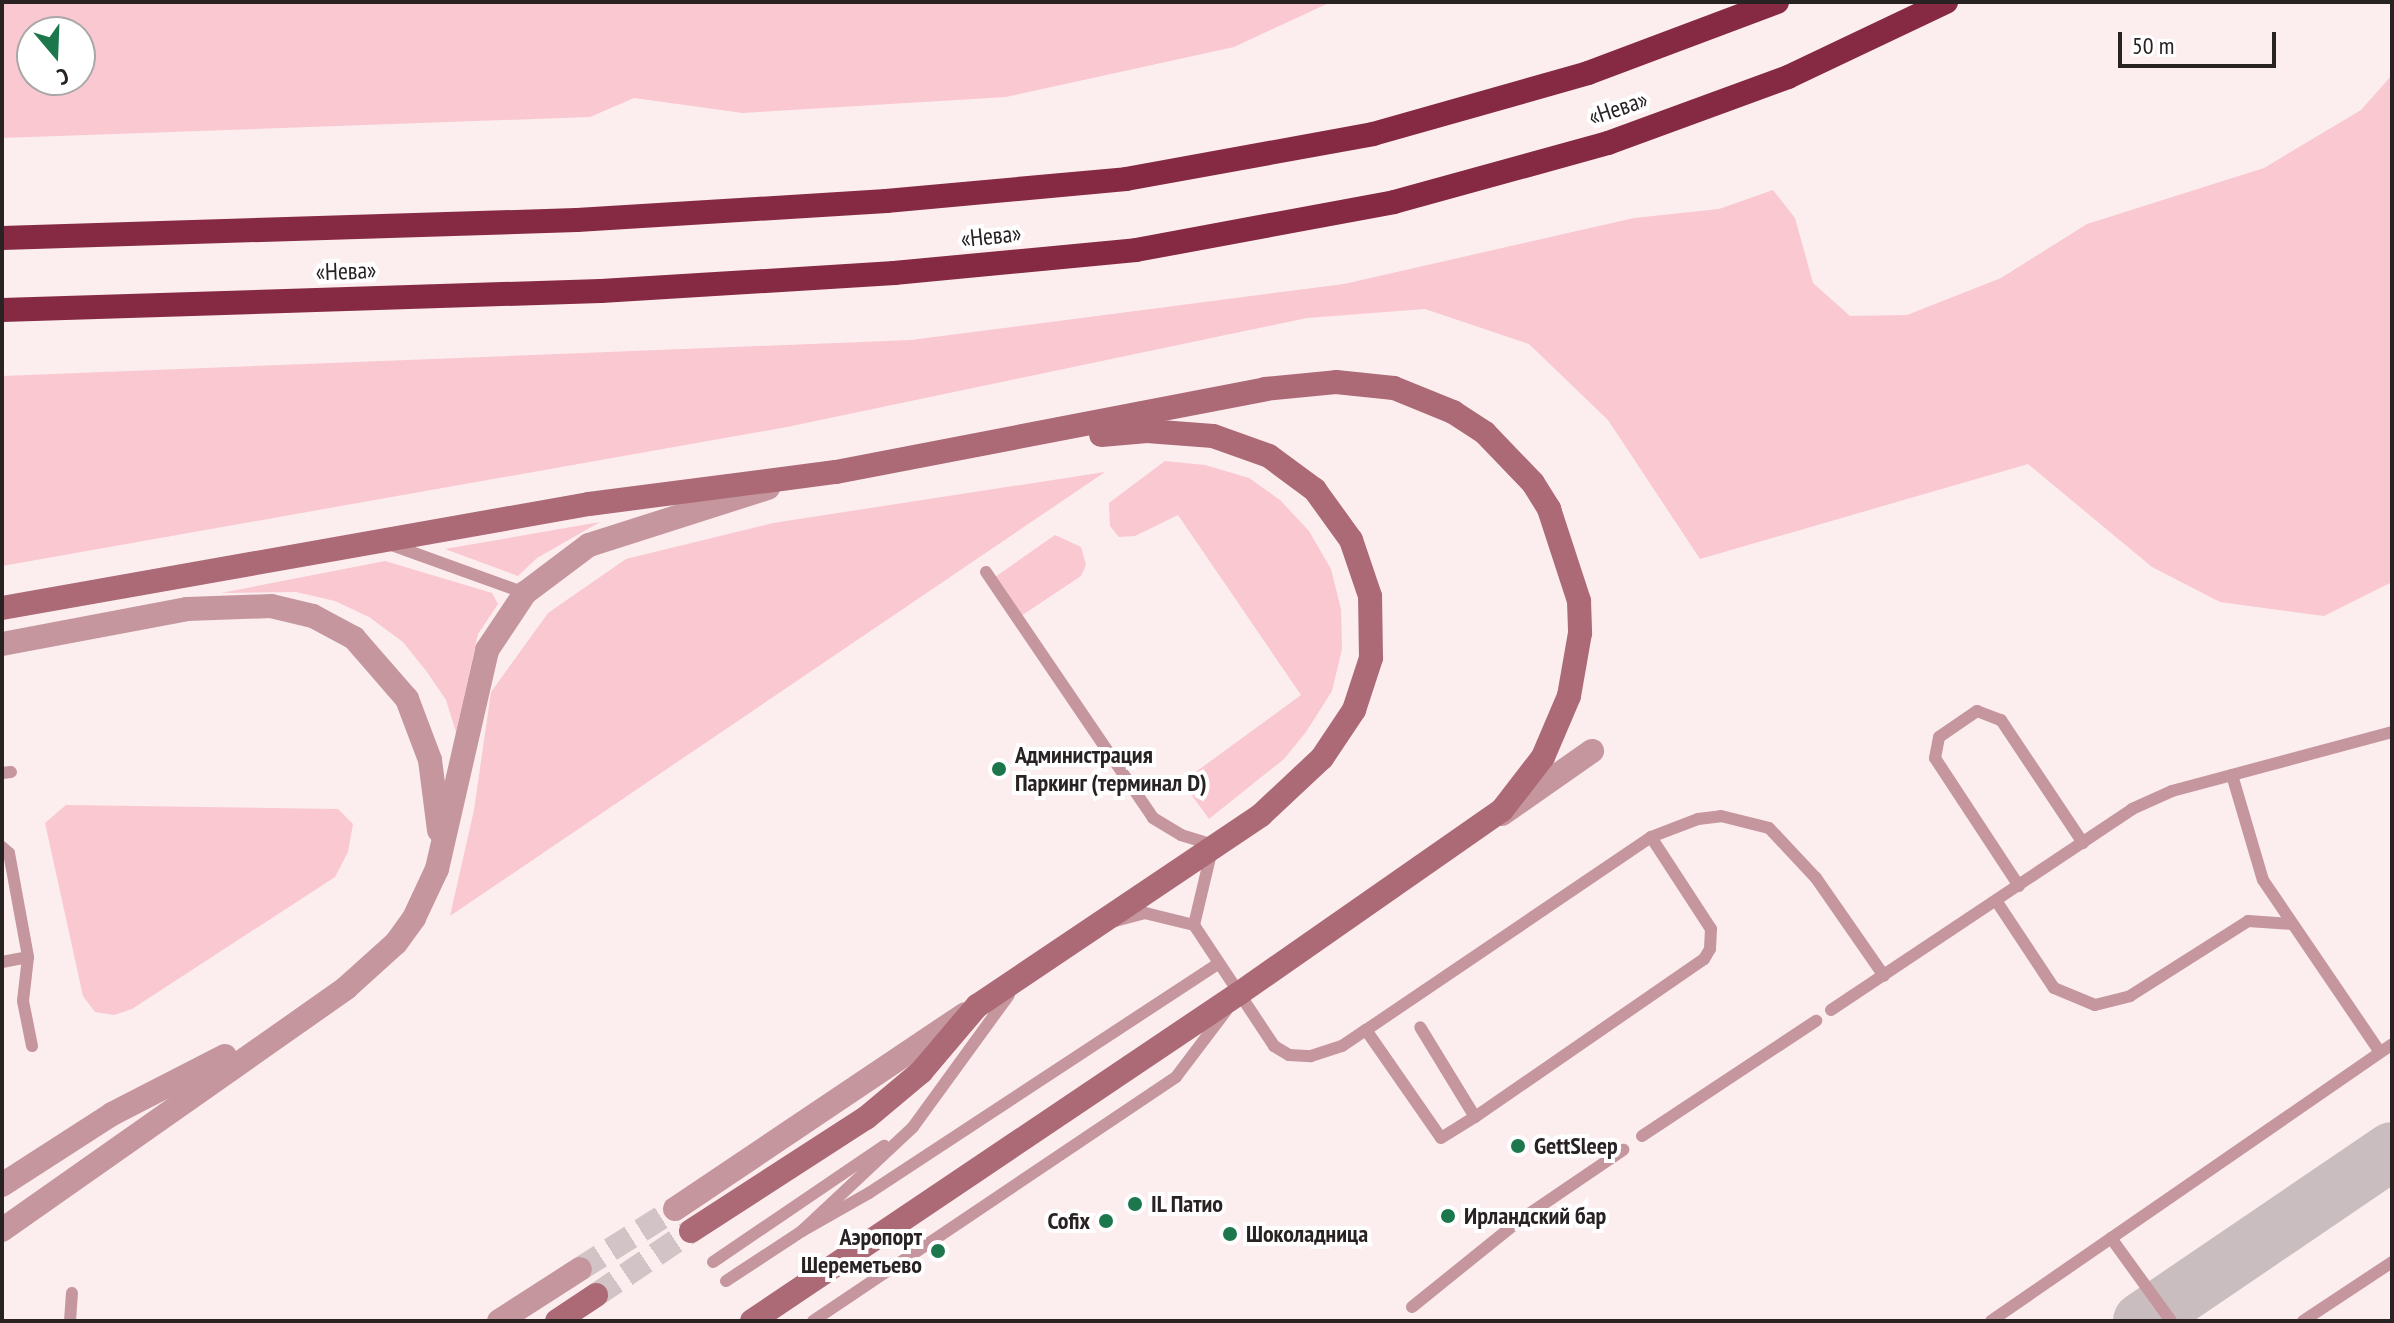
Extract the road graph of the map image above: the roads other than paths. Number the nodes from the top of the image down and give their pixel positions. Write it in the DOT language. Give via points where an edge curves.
graph roads {
  1 [pos="1777,2"];
  2 [pos="1946,2"];
  3 [pos="2,238"];
  4 [pos="2,310"];
  5 [pos="987,445"];
  6 [pos="836,472"];
  7 [pos="377,540"];
  8 [pos="986,572"];
  9 [pos="525,593"];
  10 [pos="2,608"];
  11 [pos="2,644"];
  12 [pos="2392,732"];
  13 [pos="1592,751"];
  14 [pos="2232,775"];
  15 [pos="1474,834"];
  16 [pos="1651,837"];
  17 [pos="2083,843"];
  18 [pos="1213,845"];
  19 [pos="2,847"];
  20 [pos="441,848"];
  21 [pos="2019,886"];
  22 [pos="1997,902"];
  23 [pos="2292,924"];
  24 [pos="1194,925"];
  25 [pos="1094,928"];
  26 [pos="1073,942"];
  27 [pos="28,957"];
  28 [pos="2,962"];
  29 [pos="1216,965"];
  30 [pos="1884,976"];
  31 [pos="1238,994"];
  32 [pos="977,1006"];
  33 [pos="1831,1010"];
  34 [pos="295,1021"];
  35 [pos="1816,1021"];
  36 [pos="1420,1027"];
  37 [pos="1366,1030"];
  38 [pos="2392,1044"];
  39 [pos="32,1046"];
  40 [pos="2380,1052"];
  41 [pos="1475,1117"];
  42 [pos="913,1127"];
  43 [pos="1642,1136"];
  44 [pos="1623,1150"];
  45 [pos="2,1185"];
  46 [pos="675,1209"];
  47 [pos="2,1230"];
  48 [pos="691,1231"];
  49 [pos="802,1231"];
  50 [pos="2111,1238"];
  51 [pos="713,1262"];
  52 [pos="2392,1262"];
  53 [pos="580,1269"];
  54 [pos="726,1281"];
  55 [pos="72,1293"];
  56 [pos="596,1295"];
  57 [pos="1412,1307"];
  58 [pos="70,1321"];
  59 [pos="499,1321"];
  60 [pos="557,1321"];
  61 [pos="752,1321"];
  62 [pos="813,1321"];
  63 [pos="1991,1321"];
  64 [pos="2171,1321"];
  65 [pos="2303,1321"];
  1 -- 3 [label="highway, «Нева»" via="1588,73 1373,134 1126,179 886,201 577,220"];
  2 -- 4 [label="highway, «Нева»" via="1788,77 1608,143 1394,202 1136,250 894,273 616,290"];
  5 -- 6 [label="street"];
  5 -- 15 [label="street" via="1265,389 1365,383 1421,397 1485,433 1533,483 1561,535 1579,601 1580,633 1569,696 1543,757 1502,810"];
  5 -- 18 [label="street" via="1147,431 1213,436 1242,444 1294,471 1337,514 1370,596 1373,627 1365,682 1341,734 1322,758 1261,815"];
  6 -- 7 [label="street" via="589,504"];
  6 -- 9 [label="street" via="616,534 566,557"];
  7 -- 9 [label="lane"];
  7 -- 10 [label="street"];
  8 -- 18 [label="lane" via="1153,818 1181,835"];
  9 -- 20 [label="street" via="498,628 478,675"];
  11 -- 20 [label="street" via="187,609 271,606 313,616 354,638 407,699 430,760"];
  12 -- 14 [label="lane"];
  13 -- 15 [label="street"];
  14 -- 17 [label="lane" via="2146,803"];
  14 -- 23 [label="lane" via="2263,880"];
  15 -- 31 [label="street"];
  16 -- 30 [label="lane" via="1721,816 1769,828 1816,878"];
  16 -- 37 [label="lane"];
  16 -- 41 [label="lane" via="1711,929 1704,959"];
  17 -- 21 [label="lane"];
  17 -- 21 [label="lane" via="2001,720 1977,711 1939,737 1935,758"];
  18 -- 24 [label="lane"];
  18 -- 25 [label="street"];
  19 -- 27 [label="lane" via="9,853"];
  20 -- 34 [label="street" via="427,893 396,943 355,981"];
  21 -- 22 [label="lane"];
  22 -- 23 [label="lane" via="2054,988 2095,1005 2130,996 2248,921"];
  22 -- 30 [label="lane"];
  23 -- 40 [label="lane"];
  24 -- 25 [label="lane" via="1145,913"];
  24 -- 29 [label="lane"];
  25 -- 26 [label="street"];
  26 -- 32 [label="street"];
  26 -- 42 [label="lane" via="1000,1003"];
  27 -- 28 [label="lane"];
  27 -- 39 [label="lane" via="23,1001"];
  29 -- 37 [label="lane" via="1261,1032 1289,1055 1327,1053"];
  29 -- 49 [label="lane" via="869,1193"];
  30 -- 33 [label="lane"];
  31 -- 61 [label="street, bridge"];
  31 -- 62 [label="lane, bridge" via="1176,1077"];
  32 -- 46 [label="street"];
  32 -- 48 [label="street" via="921,1072 866,1118"];
  34 -- 45 [label="street" via="139,1099"];
  34 -- 47 [label="street"];
  35 -- 43 [label="lane"];
  36 -- 41 [label="lane"];
  37 -- 41 [label="lane" via="1441,1138"];
  38 -- 40 [label="lane"];
  40 -- 50 [label="lane"];
  42 -- 49 [label="lane"];
  42 -- 51 [label="lane"];
  44 -- 57 [label="lane" via="1520,1220"];
  49 -- 54 [label="lane"];
  50 -- 63 [label="lane"];
  50 -- 64 [label="lane"];
  52 -- 65 [label="lane"];
  53 -- 59 [label="street"];
  55 -- 58 [label="lane"];
  56 -- 60 [label="street"];
}
